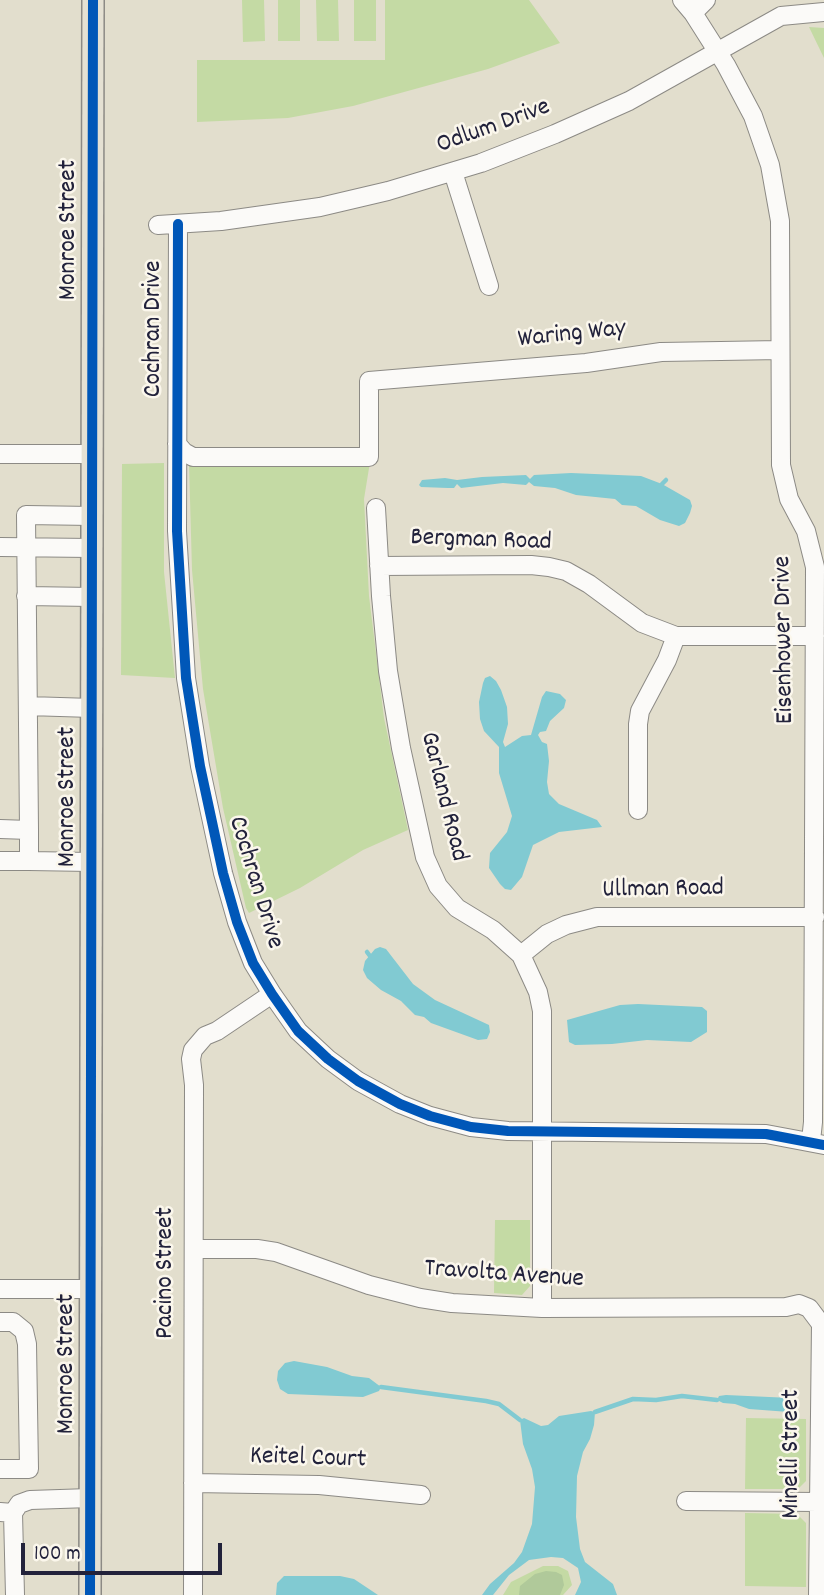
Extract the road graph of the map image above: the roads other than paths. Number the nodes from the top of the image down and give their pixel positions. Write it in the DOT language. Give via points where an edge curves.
graph roads {
  1 [pos="93,0"];
  2 [pos="706,0"];
  3 [pos="688,7"];
  4 [pos="824,12"];
  5 [pos="718,52"];
  6 [pos="453,172"];
  7 [pos="178,224"];
  8 [pos="158,225"];
  9 [pos="489,286"];
  10 [pos="780,350"];
  11 [pos="177,444"];
  12 [pos="0,454"];
  13 [pos="92,454"];
  14 [pos="376,508"];
  15 [pos="92,516"];
  16 [pos="0,547"];
  17 [pos="26,547"];
  18 [pos="92,548"];
  19 [pos="379,566"];
  20 [pos="26,596"];
  21 [pos="92,597"];
  22 [pos="676,636"];
  23 [pos="815,636"];
  24 [pos="28,706"];
  25 [pos="92,708"];
  26 [pos="638,810"];
  27 [pos="0,829"];
  28 [pos="29,830"];
  29 [pos="0,861"];
  30 [pos="29,861"];
  31 [pos="91,862"];
  32 [pos="815,917"];
  33 [pos="521,955"];
  34 [pos="272,995"];
  35 [pos="542,1132"];
  36 [pos="817,1143"];
  37 [pos="194,1249"];
  38 [pos="0,1289"];
  39 [pos="91,1289"];
  40 [pos="542,1308"];
  41 [pos="816,1314"];
  42 [pos="0,1322"];
  43 [pos="0,1469"];
  44 [pos="193,1483"];
  45 [pos="421,1495"];
  46 [pos="90,1498"];
  47 [pos="686,1501"];
  48 [pos="819,1502"];
  49 [pos="7,1513"];
  50 [pos="15,1595"];
  51 [pos="90,1595"];
  52 [pos="193,1595"];
  53 [pos="818,1595"];
  1 -- 13 [label="main road, Monroe Street"];
  2 -- 3 [label="street"];
  3 -- 5 [label="street, Eisenhower Drive"];
  4 -- 5 [label="street, Odlum Drive" via="781,16"];
  5 -- 6 [label="street, Odlum Drive" via="590,119"];
  5 -- 10 [label="street, Eisenhower Drive" via="753,116 773,178 780,221"];
  6 -- 7 [label="street, Odlum Drive" via="320,207"];
  6 -- 9 [label="street"];
  7 -- 8 [label="street, Odlum Drive"];
  7 -- 11 [label="street, Cochran Drive"];
  10 -- 11 [label="street, Waring Way" via="661,352 369,382 369,457 194,457"];
  10 -- 23 [label="street, Eisenhower Drive" via="780,465 789,499 812,550"];
  11 -- 34 [label="street, Cochran Drive" via="178,572 186,678 200,766 236,922"];
  12 -- 13 [label="street"];
  13 -- 15 [label="main road, Monroe Street"];
  14 -- 19 [label="street, Garland Road"];
  15 -- 17 [label="street" via="26,515"];
  15 -- 18 [label="main road, Monroe Street"];
  16 -- 17 [label="street"];
  17 -- 18 [label="street"];
  17 -- 20 [label="street"];
  18 -- 21 [label="main road, Monroe Street"];
  19 -- 22 [label="street, Bergman Road" via="549,567 589,584 642,623"];
  19 -- 33 [label="street, Garland Road" via="398,736 425,857 452,903"];
  20 -- 21 [label="street"];
  20 -- 24 [label="street"];
  21 -- 25 [label="main road, Monroe Street"];
  22 -- 23 [label="street, Bergman Road"];
  22 -- 26 [label="street" via="640,711"];
  23 -- 32 [label="street, Eisenhower Drive"];
  24 -- 25 [label="street"];
  24 -- 28 [label="street"];
  25 -- 31 [label="main road, Monroe Street"];
  27 -- 28 [label="street"];
  28 -- 30 [label="street"];
  29 -- 30 [label="street"];
  30 -- 31 [label="street"];
  31 -- 39 [label="main road, Monroe Street"];
  32 -- 33 [label="street, Ullman Road" via="597,917 556,930"];
  32 -- 36 [label="street, Eisenhower Drive" via="813,1122"];
  33 -- 35 [label="street, Garland Road" via="542,1012"];
  34 -- 35 [label="street, Cochran Drive" via="298,1031 328,1059 400,1104 471,1127"];
  34 -- 37 [label="street, Pacino Street" via="205,1036 193,1050"];
  35 -- 36 [label="street, Cochran Drive" via="766,1134"];
  35 -- 40 [label="street, Garland Road"];
  37 -- 40 [label="street, Travolta Avenue" via="276,1252 420,1298"];
  37 -- 44 [label="street, Pacino Street"];
  38 -- 39 [label="street"];
  39 -- 46 [label="main road, Monroe Street"];
  40 -- 41 [label="street, Travolta Avenue" via="799,1304"];
  41 -- 48 [label="street, Minelli Street" via="821,1324"];
  42 -- 43 [label="street" via="13,1322 24,1331 27,1344 29,1469"];
  44 -- 45 [label="street, Keitel Court" via="319,1485"];
  44 -- 52 [label="street, Pacino Street"];
  46 -- 49 [label="street" via="30,1500"];
  46 -- 51 [label="main road, Monroe Street"];
  47 -- 48 [label="street"];
  48 -- 53 [label="street, Minelli Street"];
  49 -- 50 [label="street"];
}
